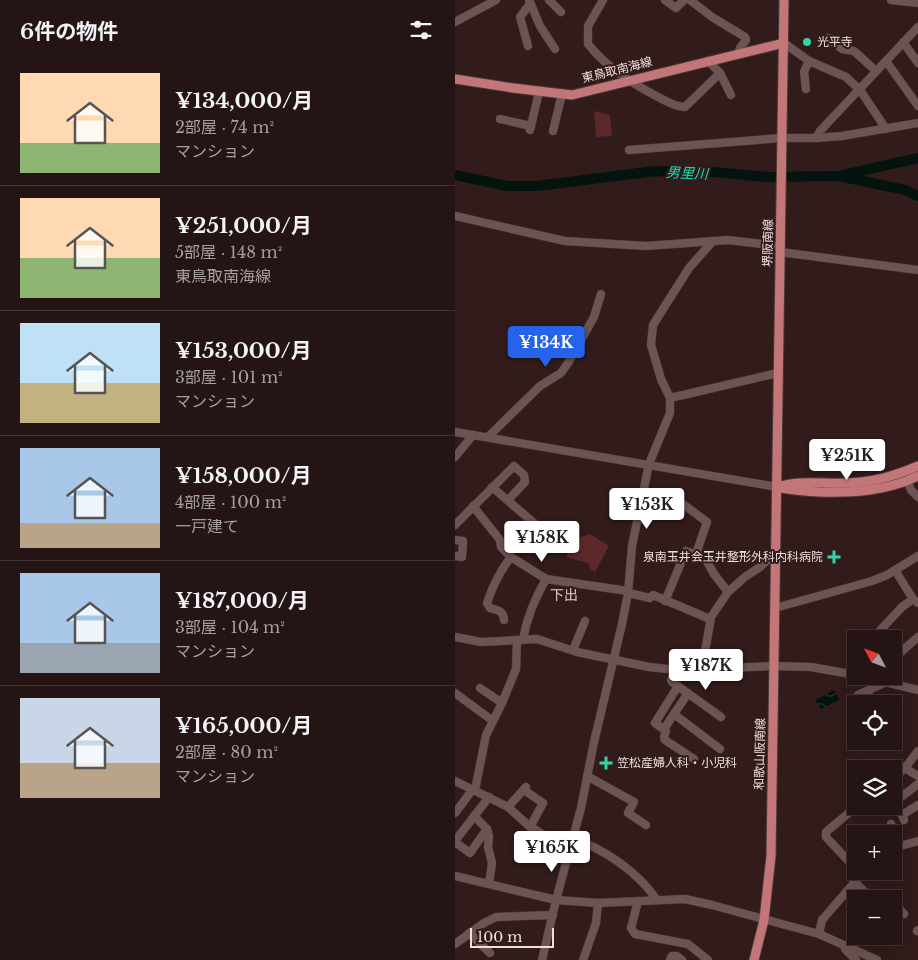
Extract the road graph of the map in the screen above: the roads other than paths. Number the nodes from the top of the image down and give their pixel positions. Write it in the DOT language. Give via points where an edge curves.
graph roads {
  1 [pos="494,0"];
  2 [pos="549,0"];
  3 [pos="603,0"];
  4 [pos="665,0"];
  5 [pos="684,0"];
  6 [pos="690,0"];
  7 [pos="784,0"];
  8 [pos="891,0"];
  9 [pos="530,2"];
  10 [pos="918,3"];
  11 [pos="561,12"];
  12 [pos="455,22"];
  13 [pos="917,30"];
  14 [pos="828,38"];
  15 [pos="903,42"];
  16 [pos="784,43"];
  17 [pos="529,46"];
  18 [pos="555,49"];
  19 [pos="739,53"];
  20 [pos="708,60"];
  21 [pos="809,61"];
  22 [pos="886,61"];
  23 [pos="918,63"];
  24 [pos="876,71"];
  25 [pos="720,72"];
  26 [pos="455,79"];
  27 [pos="627,80"];
  28 [pos="805,89"];
  29 [pos="860,90"];
  30 [pos="539,92"];
  31 [pos="562,94"];
  32 [pos="731,95"];
  33 [pos="918,106"];
  34 [pos="499,120"];
  35 [pos="918,123"];
  36 [pos="886,129"];
  37 [pos="553,132"];
  38 [pos="816,138"];
  39 [pos="782,141"];
  40 [pos="629,150"];
  41 [pos="455,216"];
  42 [pos="713,241"];
  43 [pos="780,246"];
  44 [pos="918,270"];
  45 [pos="601,294"];
  46 [pos="778,373"];
  47 [pos="670,398"];
  48 [pos="455,432"];
  49 [pos="473,435"];
  50 [pos="488,437"];
  51 [pos="455,457"];
  52 [pos="918,462"];
  53 [pos="649,464"];
  54 [pos="918,466"];
  55 [pos="892,476"];
  56 [pos="918,476"];
  57 [pos="918,483"];
  58 [pos="908,484"];
  59 [pos="492,487"];
  60 [pos="777,487"];
  61 [pos="642,495"];
  62 [pos="918,497"];
  63 [pos="508,500"];
  64 [pos="473,506"];
  65 [pos="455,525"];
  66 [pos="541,529"];
  67 [pos="455,540"];
  68 [pos="776,552"];
  69 [pos="697,554"];
  70 [pos="455,556"];
  71 [pos="918,556"];
  72 [pos="511,557"];
  73 [pos="895,570"];
  74 [pos="546,579"];
  75 [pos="628,592"];
  76 [pos="728,592"];
  77 [pos="665,601"];
  78 [pos="916,601"];
  79 [pos="775,608"];
  80 [pos="710,619"];
  81 [pos="504,620"];
  82 [pos="585,621"];
  83 [pos="880,630"];
  84 [pos="918,637"];
  85 [pos="455,638"];
  86 [pos="520,639"];
  87 [pos="573,650"];
  88 [pos="903,650"];
  89 [pos="614,659"];
  90 [pos="775,666"];
  91 [pos="702,669"];
  92 [pos="676,670"];
  93 [pos="847,674"];
  94 [pos="884,685"];
  95 [pos="898,685"];
  96 [pos="678,686"];
  97 [pos="480,688"];
  98 [pos="918,690"];
  99 [pos="867,691"];
  100 [pos="455,693"];
  101 [pos="689,693"];
  102 [pos="860,695"];
  103 [pos="869,695"];
  104 [pos="502,703"];
  105 [pos="674,714"];
  106 [pos="721,717"];
  107 [pos="493,721"];
  108 [pos="664,729"];
  109 [pos="720,749"];
  110 [pos="918,751"];
  111 [pos="694,759"];
  112 [pos="905,768"];
  113 [pos="902,771"];
  114 [pos="587,776"];
  115 [pos="918,776"];
  116 [pos="455,781"];
  117 [pos="918,784"];
  118 [pos="474,789"];
  119 [pos="902,796"];
  120 [pos="489,797"];
  121 [pos="918,804"];
  122 [pos="508,807"];
  123 [pos="455,813"];
  124 [pos="847,814"];
  125 [pos="474,816"];
  126 [pos="904,820"];
  127 [pos="891,824"];
  128 [pos="646,825"];
  129 [pos="530,827"];
  130 [pos="487,829"];
  131 [pos="573,838"];
  132 [pos="455,841"];
  133 [pos="918,841"];
  134 [pos="569,851"];
  135 [pos="847,860"];
  136 [pos="455,876"];
  137 [pos="854,882"];
  138 [pos="489,884"];
  139 [pos="863,890"];
  140 [pos="556,900"];
  141 [pos="657,900"];
  142 [pos="638,901"];
  143 [pos="598,903"];
  144 [pos="553,915"];
  145 [pos="764,920"];
  146 [pos="469,933"];
  147 [pos="819,934"];
  148 [pos="455,944"];
  149 [pos="840,944"];
  150 [pos="490,953"];
  151 [pos="542,960"];
  152 [pos="583,960"];
  153 [pos="669,960"];
  154 [pos="682,960"];
  155 [pos="708,960"];
  156 [pos="754,960"];
  157 [pos="856,960"];
  158 [pos="877,960"];
  1 -- 12 [label="street"];
  2 -- 11 [label="street"];
  3 -- 27 [label="street" via="588,26 588,44"];
  4 -- 5 [label="street" via="675,8"];
  6 -- 19 [label="street" via="745,37"];
  7 -- 16 [label="main road, 堺阪南線"];
  8 -- 10 [label="street"];
  9 -- 17 [label="street" via="521,17"];
  9 -- 18 [label="street"];
  13 -- 15 [label="street"];
  14 -- 24 [label="street" via="842,49 854,51"];
  15 -- 22 [label="street"];
  15 -- 23 [label="street"];
  16 -- 19 [label="main road, 東鳥取南海線"];
  16 -- 21 [label="street"];
  16 -- 39 [label="main road, 堺阪南線"];
  19 -- 20 [label="main road, 東鳥取南海線"];
  20 -- 25 [label="street"];
  20 -- 27 [label="main road, 東鳥取南海線"];
  21 -- 28 [label="street" via="804,72"];
  21 -- 29 [label="street" via="845,77"];
  22 -- 24 [label="street"];
  22 -- 33 [label="street"];
  24 -- 29 [label="street"];
  25 -- 27 [label="street" via="685,107 678,107"];
  25 -- 32 [label="street"];
  26 -- 30 [label="main road, 東鳥取南海線"];
  27 -- 31 [label="main road, 東鳥取南海線" via="572,95"];
  29 -- 36 [label="street"];
  29 -- 38 [label="street"];
  30 -- 31 [label="main road, 東鳥取南海線"];
  30 -- 34 [label="street" via="530,128"];
  31 -- 37 [label="street"];
  35 -- 36 [label="street"];
  36 -- 38 [label="street"];
  38 -- 39 [label="street"];
  39 -- 40 [label="street"];
  39 -- 43 [label="main road, 堺阪南線"];
  41 -- 42 [label="street" via="565,241 646,246"];
  42 -- 43 [label="street"];
  42 -- 47 [label="street" via="689,268 653,325 651,345"];
  43 -- 44 [label="street"];
  43 -- 46 [label="main road, 堺阪南線"];
  45 -- 50 [label="street" via="594,317 569,363 540,386"];
  46 -- 47 [label="street"];
  46 -- 60 [label="main road, 堺阪南線"];
  47 -- 53 [label="street" via="670,412"];
  48 -- 49 [label="street"];
  49 -- 50 [label="street"];
  49 -- 51 [label="street"];
  50 -- 53 [label="street"];
  52 -- 55 [label="street"];
  53 -- 60 [label="street"];
  53 -- 61 [label="street"];
  54 -- 55 [label="main road"];
  55 -- 60 [label="main road" via="863,482 791,482"];
  56 -- 58 [label="main road"];
  57 -- 58 [label="street"];
  58 -- 60 [label="main road" via="847,493"];
  58 -- 62 [label="street"];
  59 -- 63 [label="street"];
  59 -- 63 [label="street" via="514,466 525,475 525,482"];
  59 -- 64 [label="street"];
  60 -- 68 [label="main road, 和歌山阪南線"];
  61 -- 69 [label="street" via="650,497 668,493 707,522"];
  61 -- 75 [label="street" via="632,546"];
  63 -- 66 [label="street"];
  64 -- 65 [label="street"];
  64 -- 72 [label="street"];
  67 -- 70 [label="street" via="463,541 462,557"];
  68 -- 76 [label="street"];
  68 -- 79 [label="main road, 和歌山阪南線"];
  69 -- 76 [label="street" via="705,558"];
  69 -- 77 [label="street" via="686,551"];
  71 -- 73 [label="street"];
  72 -- 74 [label="street"];
  72 -- 81 [label="street" via="497,577 487,603 490,608 504,614"];
  73 -- 78 [label="street"];
  73 -- 79 [label="street" via="872,581"];
  74 -- 75 [label="street"];
  74 -- 86 [label="street"];
  75 -- 77 [label="street" via="650,598 653,595"];
  75 -- 89 [label="street"];
  76 -- 80 [label="street"];
  77 -- 80 [label="street"];
  78 -- 83 [label="street" via="902,607"];
  79 -- 90 [label="main road, 和歌山阪南線"];
  80 -- 91 [label="street"];
  82 -- 87 [label="street"];
  84 -- 88 [label="street"];
  85 -- 86 [label="street" via="481,642"];
  86 -- 87 [label="street" via="537,638"];
  86 -- 104 [label="street" via="516,669"];
  87 -- 89 [label="street"];
  89 -- 92 [label="street"];
  89 -- 114 [label="street"];
  90 -- 91 [label="street"];
  90 -- 93 [label="street" via="811,667"];
  90 -- 145 [label="main road, 和歌山阪南線" via="771,856"];
  91 -- 92 [label="street"];
  92 -- 96 [label="street" via="671,681"];
  94 -- 99 [label="street"];
  95 -- 98 [label="street"];
  96 -- 101 [label="street"];
  96 -- 108 [label="street" via="655,721"];
  97 -- 104 [label="street"];
  99 -- 102 [label="street"];
  99 -- 103 [label="street"];
  100 -- 107 [label="street"];
  101 -- 105 [label="street"];
  101 -- 106 [label="street"];
  104 -- 107 [label="street"];
  105 -- 108 [label="street"];
  105 -- 109 [label="street"];
  107 -- 118 [label="street" via="484,742"];
  108 -- 111 [label="street" via="667,730 664,739"];
  110 -- 112 [label="street"];
  112 -- 113 [label="street"];
  112 -- 115 [label="street"];
  114 -- 128 [label="street" via="634,802 628,812"];
  114 -- 131 [label="street"];
  116 -- 118 [label="street"];
  117 -- 119 [label="street"];
  118 -- 120 [label="street"];
  118 -- 123 [label="street"];
  120 -- 122 [label="street"];
  120 -- 125 [label="street"];
  121 -- 126 [label="street" via="901,815"];
  122 -- 129 [label="street"];
  122 -- 129 [label="street" via="525,788 543,804"];
  124 -- 135 [label="street" via="826,832 825,837"];
  125 -- 130 [label="street"];
  125 -- 132 [label="street"];
  127 -- 133 [label="street" via="900,846"];
  129 -- 134 [label="street"];
  130 -- 132 [label="street" via="469,853"];
  130 -- 138 [label="street" via="492,863"];
  131 -- 134 [label="street"];
  131 -- 141 [label="street" via="619,861"];
  134 -- 140 [label="street"];
  136 -- 138 [label="street"];
  137 -- 139 [label="street"];
  137 -- 147 [label="street" via="822,920"];
  138 -- 140 [label="street"];
  140 -- 143 [label="street"];
  140 -- 144 [label="street"];
  141 -- 142 [label="street"];
  141 -- 145 [label="street" via="685,899"];
  142 -- 143 [label="street"];
  142 -- 155 [label="street" via="631,928 635,934 688,944"];
  143 -- 152 [label="street" via="596,923"];
  144 -- 146 [label="street" via="496,918"];
  144 -- 151 [label="street"];
  145 -- 147 [label="street"];
  145 -- 156 [label="main road, 和歌山阪南線"];
  146 -- 148 [label="street"];
  146 -- 150 [label="street"];
  147 -- 149 [label="street"];
  149 -- 157 [label="street"];
  149 -- 158 [label="street"];
  153 -- 154 [label="street" via="672,956"];
}
